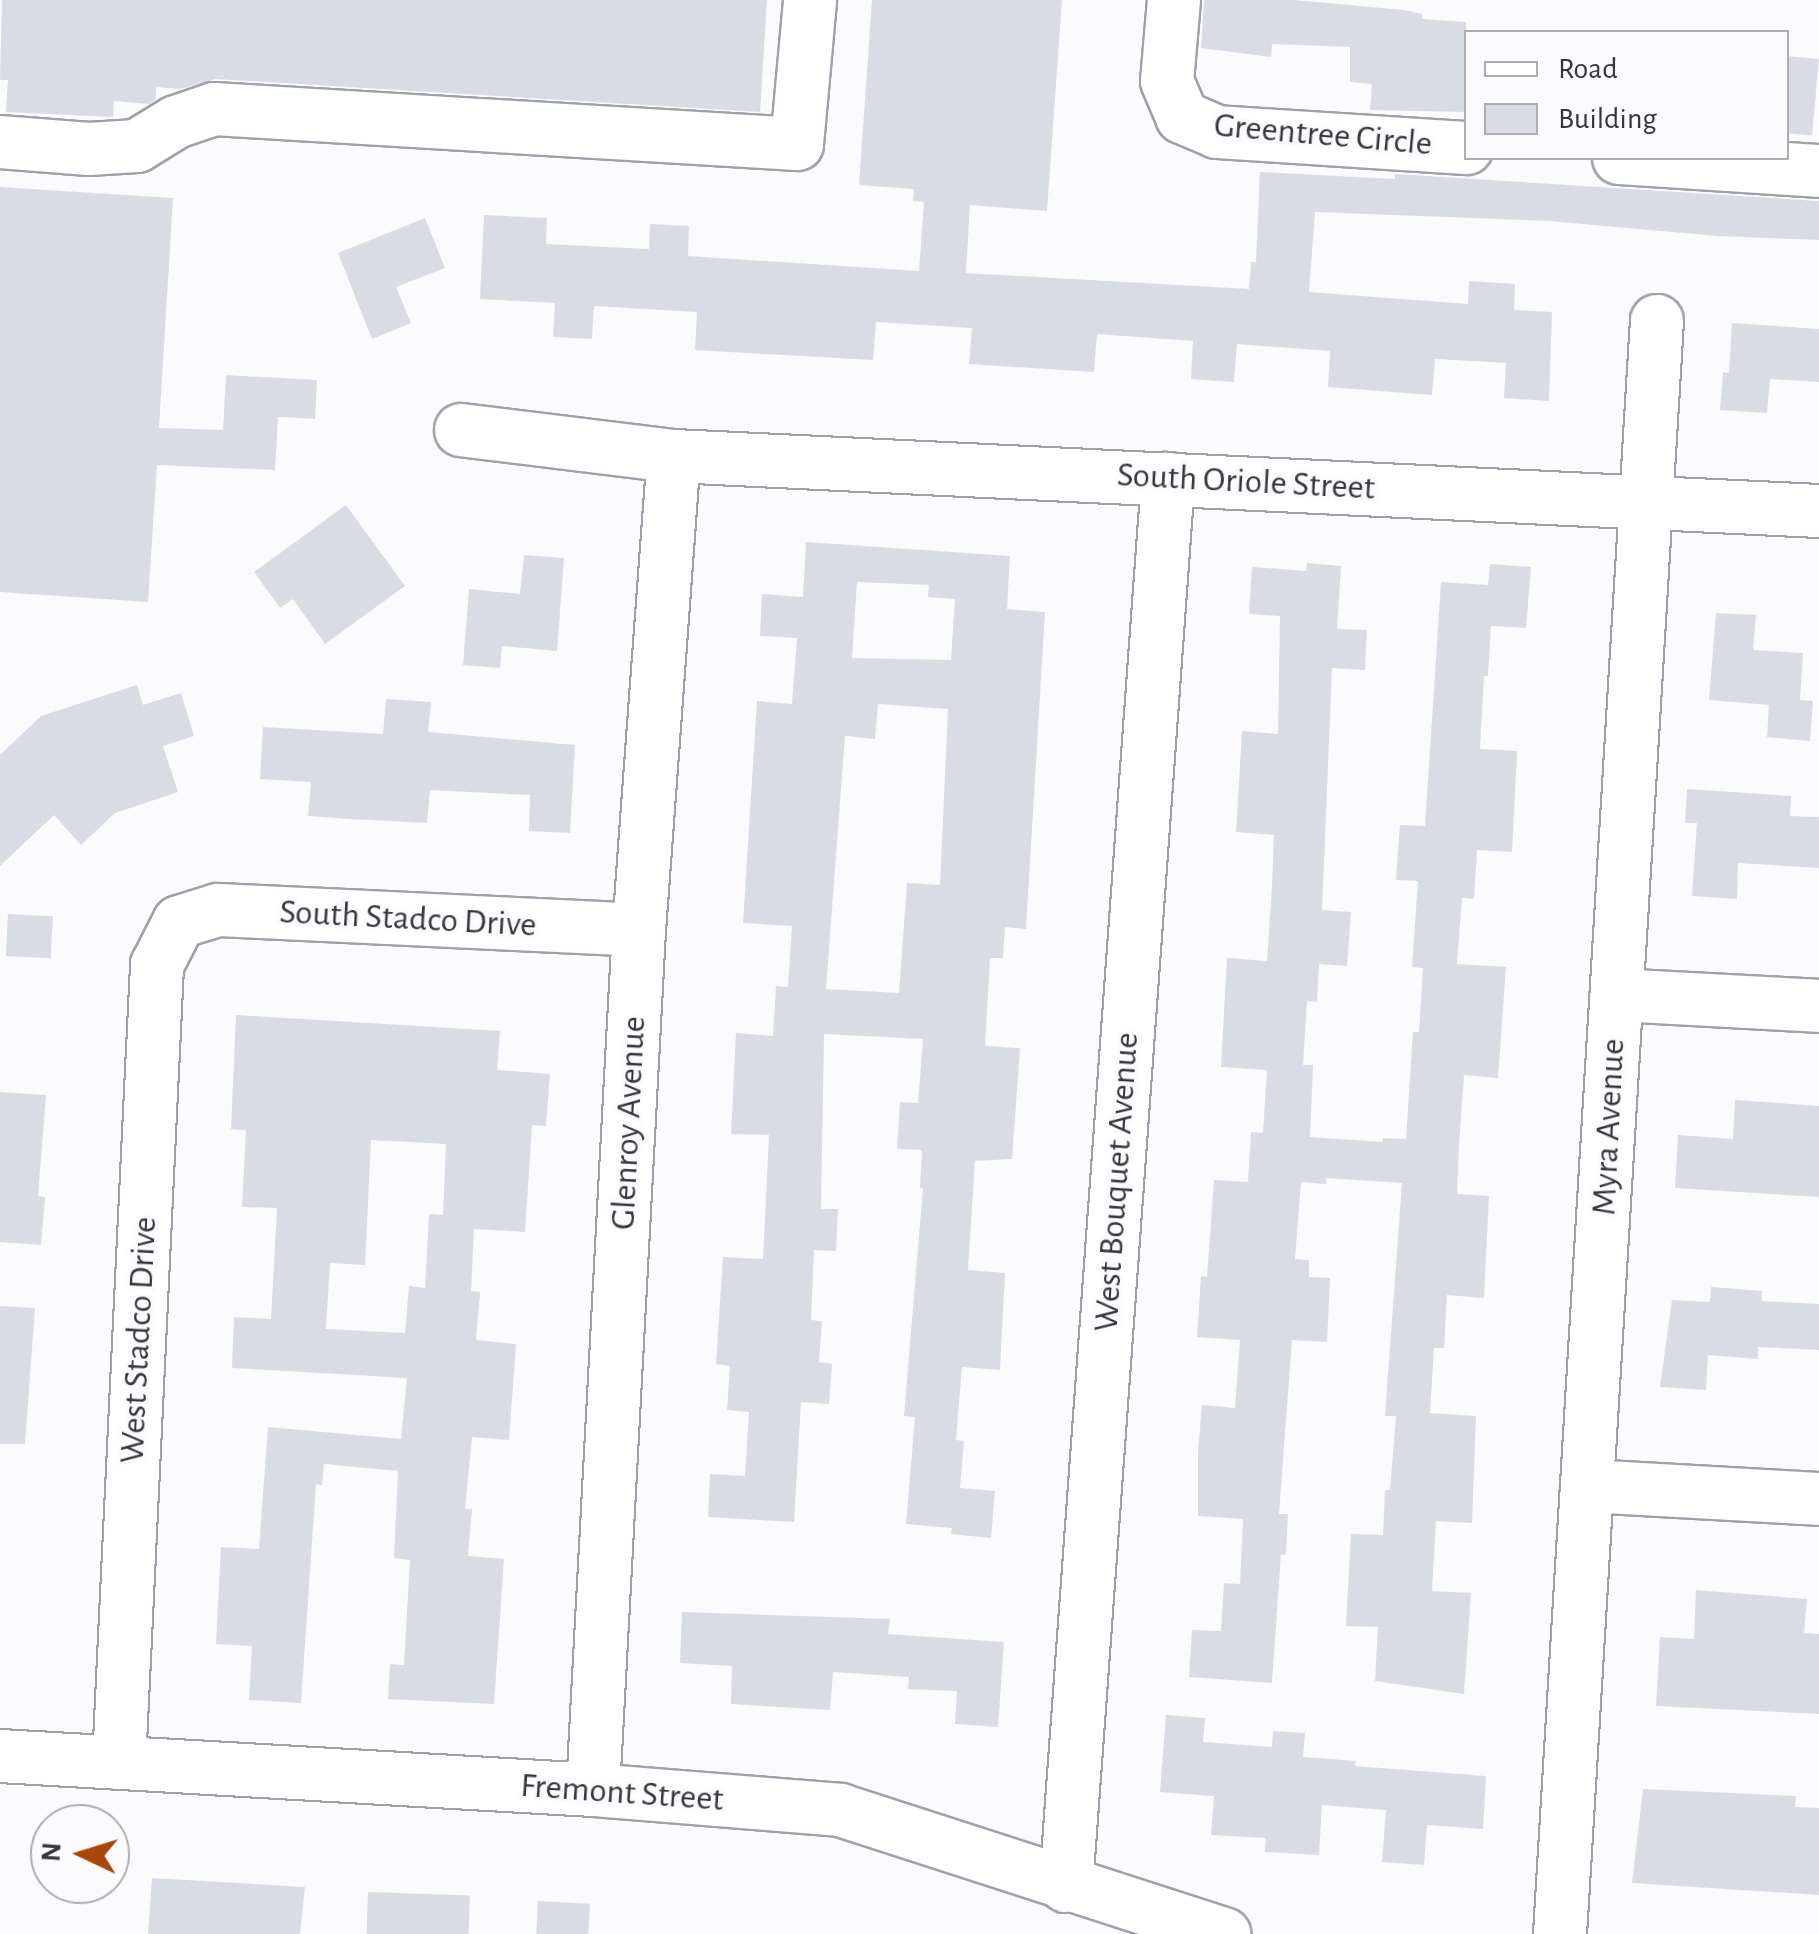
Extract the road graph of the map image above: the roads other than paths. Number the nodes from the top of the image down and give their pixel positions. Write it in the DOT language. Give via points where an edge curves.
graph roads {
  1 [pos="810,0"];
  2 [pos="1174,0"];
  3 [pos="0,142"];
  4 [pos="1464,148"];
  5 [pos="1649,160"];
  6 [pos="1819,171"];
  7 [pos="1657,321"];
  8 [pos="461,430"];
  9 [pos="674,456"];
  10 [pos="1168,479"];
  11 [pos="1647,500"];
  12 [pos="1819,511"];
  13 [pos="179,922"];
  14 [pos="639,930"];
  15 [pos="1617,995"];
  16 [pos="1819,1006"];
  17 [pos="1587,1486"];
  18 [pos="1819,1498"];
  19 [pos="0,1756"];
  20 [pos="119,1763"];
  21 [pos="592,1790"];
  22 [pos="1066,1886"];
  23 [pos="1224,1934"];
  24 [pos="1560,1934"];
  1 -- 3 [label="street" via="797,144 214,109 138,146 90,150"];
  2 -- 4 [label="street, Greentree Circle" via="1167,81 1182,118 1218,132"];
  5 -- 6 [label="street"];
  7 -- 11 [label="street, Myra Avenue"];
  8 -- 9 [label="street, South Oriole Street"];
  9 -- 10 [label="street, South Oriole Street"];
  9 -- 14 [label="street, Glenroy Avenue"];
  10 -- 11 [label="street, South Oriole Street"];
  10 -- 22 [label="street, West Bouquet Avenue"];
  11 -- 12 [label="street, South Oriole Street"];
  11 -- 15 [label="street, Myra Avenue"];
  13 -- 14 [label="street, South Stadco Drive" via="218,910"];
  13 -- 20 [label="street, West Stadco Drive" via="158,965"];
  14 -- 21 [label="street, Glenroy Avenue"];
  15 -- 16 [label="street"];
  15 -- 17 [label="street, Myra Avenue"];
  17 -- 18 [label="street"];
  17 -- 24 [label="street, Myra Avenue"];
  19 -- 20 [label="street, Fremont Street"];
  20 -- 21 [label="street, Fremont Street"];
  21 -- 22 [label="street, Fremont Street" via="840,1810"];
  22 -- 23 [label="street, Fremont Street"];
}
